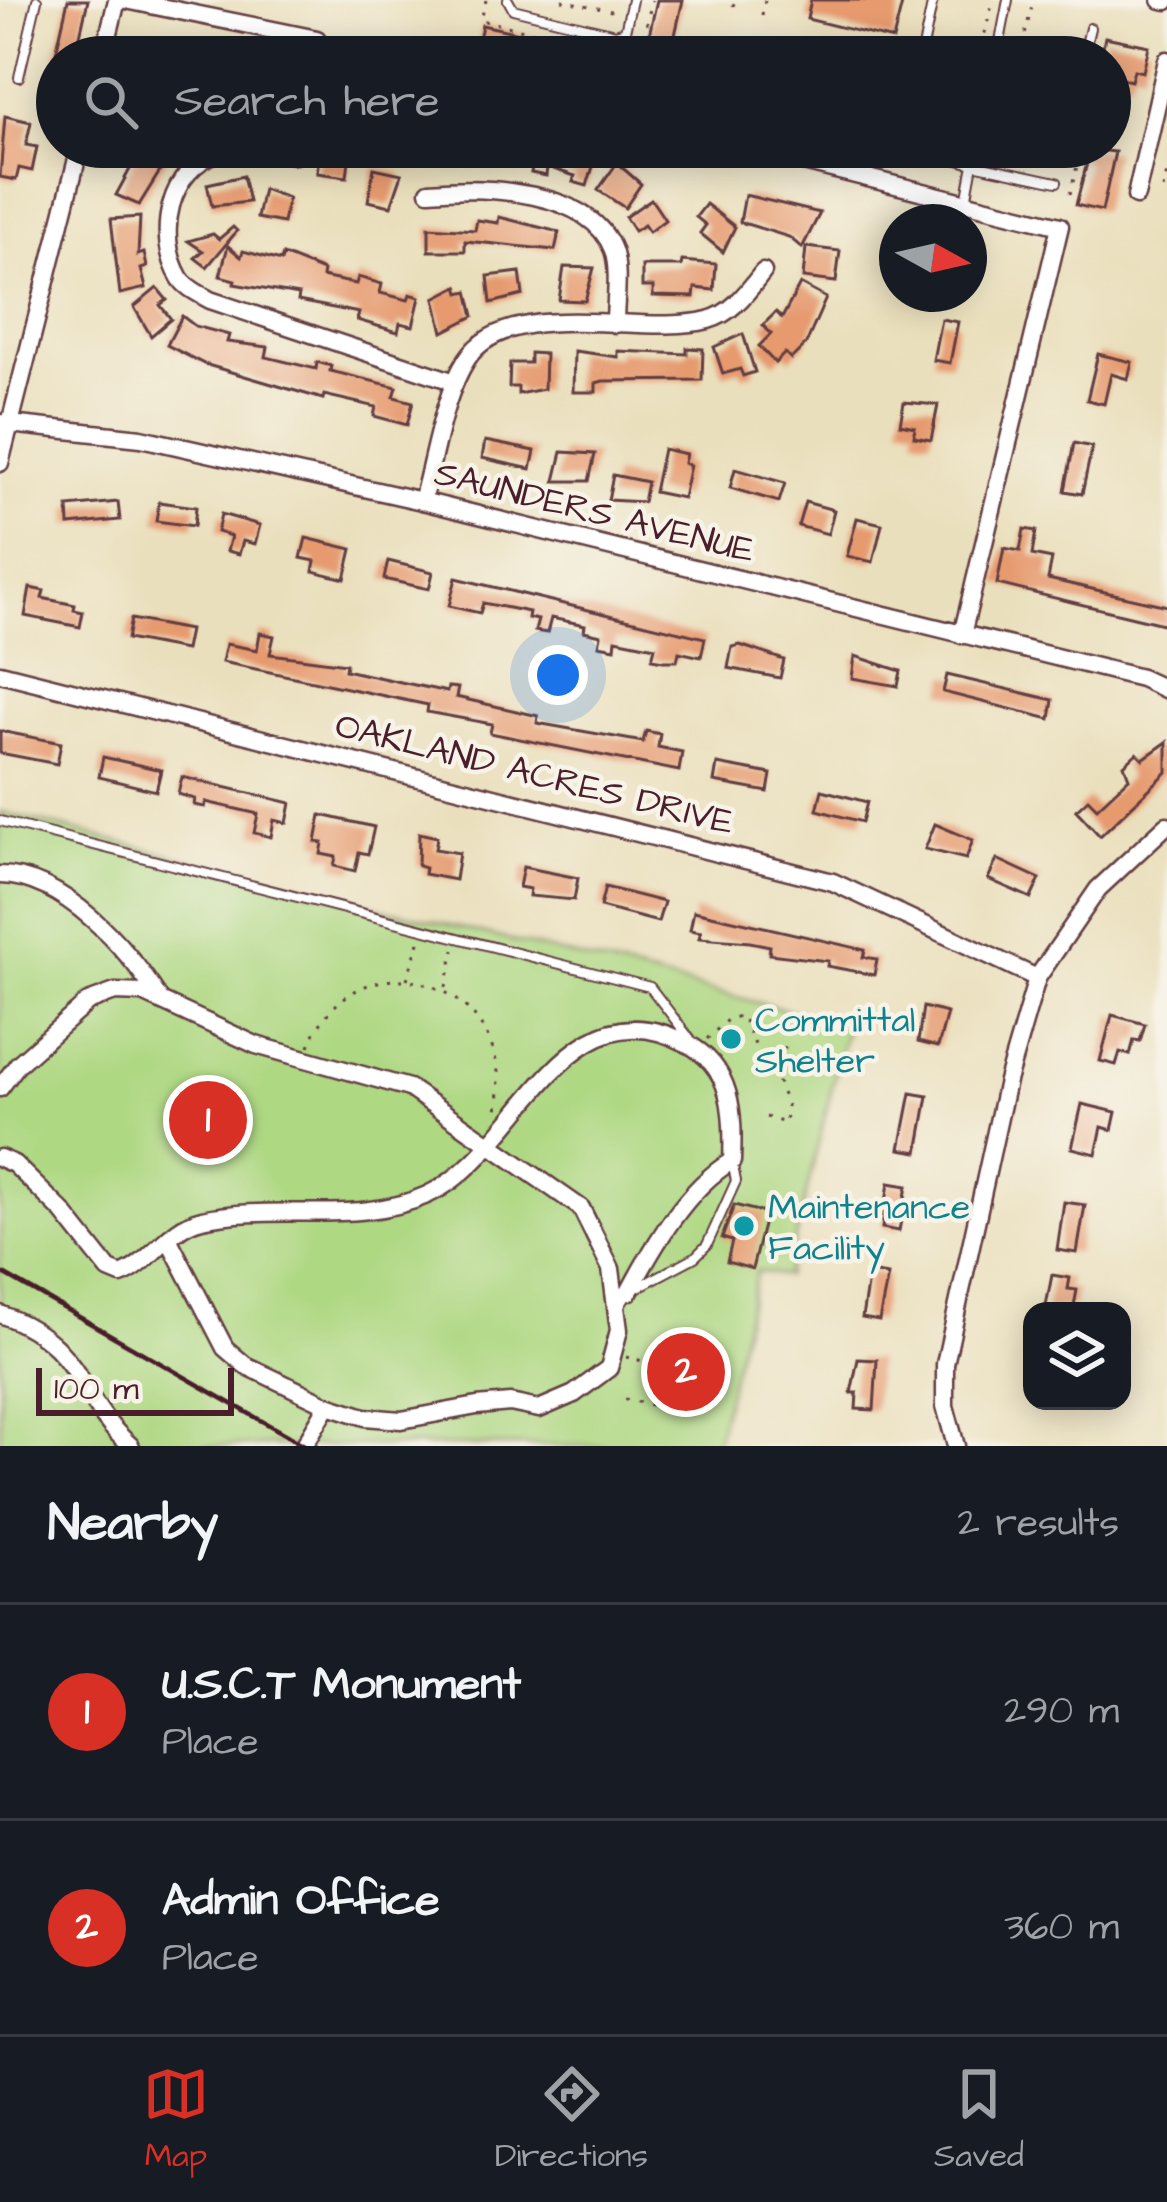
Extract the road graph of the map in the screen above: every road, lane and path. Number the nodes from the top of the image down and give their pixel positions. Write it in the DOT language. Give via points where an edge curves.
graph roads {
  1 [pos="37,0"];
  2 [pos="122,0"];
  3 [pos="508,0"];
  4 [pos="562,0"];
  5 [pos="628,0"];
  6 [pos="766,0"];
  7 [pos="933,0"];
  8 [pos="993,0"];
  9 [pos="1008,0"];
  10 [pos="1032,5"];
  11 [pos="762,15"];
  12 [pos="1090,28"];
  13 [pos="110,36"];
  14 [pos="302,36"];
  15 [pos="925,36"];
  16 [pos="984,36"];
  17 [pos="1001,36"];
  18 [pos="1025,36"];
  19 [pos="1088,36"];
  20 [pos="1167,60"];
  21 [pos="19,77"];
  22 [pos="74,168"];
  23 [pos="194,168"];
  24 [pos="825,168"];
  25 [pos="972,168"];
  26 [pos="992,168"];
  27 [pos="1076,168"];
  28 [pos="1167,173"];
  29 [pos="1057,182"];
  30 [pos="1163,189"];
  31 [pos="429,191"];
  32 [pos="1070,194"];
  33 [pos="1136,196"];
  34 [pos="966,204"];
  35 [pos="987,209"];
  36 [pos="763,272"];
  37 [pos="615,324"];
  38 [pos="455,382"];
  39 [pos="5,423"];
  40 [pos="0,463"];
  41 [pos="422,501"];
  42 [pos="962,635"];
  43 [pos="0,673"];
  44 [pos="1167,689"];
  45 [pos="0,821"];
  46 [pos="1167,825"];
  47 [pos="0,875"];
  48 [pos="420,939"];
  49 [pos="453,948"];
  50 [pos="1037,978"];
  51 [pos="407,981"];
  52 [pos="446,990"];
  53 [pos="160,999"];
  54 [pos="786,1042"];
  55 [pos="697,1048"];
  56 [pos="304,1059"];
  57 [pos="780,1069"];
  58 [pos="0,1088"];
  59 [pos="496,1112"];
  60 [pos="766,1117"];
  61 [pos="491,1144"];
  62 [pos="0,1158"];
  63 [pos="732,1161"];
  64 [pos="167,1238"];
  65 [pos="629,1292"];
  66 [pos="617,1311"];
  67 [pos="0,1314"];
  68 [pos="613,1353"];
  69 [pos="625,1399"];
  70 [pos="328,1405"];
  71 [pos="662,1407"];
  72 [pos="673,1410"];
  73 [pos="131,1446"];
  74 [pos="304,1446"];
  75 [pos="956,1446"];
  1 -- 21 [label="lane"];
  2 -- 13 [label="street"];
  2 -- 14 [label="street"];
  3 -- 5 [label="lane" via="513,9 615,34 625,31"];
  4 -- 5 [label="path" via="620,14"];
  6 -- 11 [label="path"];
  7 -- 15 [label="lane"];
  8 -- 16 [label="path"];
  9 -- 17 [label="lane"];
  10 -- 18 [label="path"];
  12 -- 19 [label="lane"];
  20 -- 33 [label="street"];
  22 -- 39 [label="street"];
  23 -- 38 [label="street" via="170,207 165,241 182,282 210,300"];
  24 -- 34 [label="street"];
  25 -- 34 [label="lane"];
  26 -- 29 [label="lane"];
  27 -- 32 [label="path"];
  28 -- 30 [label="path"];
  31 -- 37 [label="street" via="545,201 600,225 615,254"];
  35 -- 42 [label="street" via="1060,226"];
  36 -- 37 [label="street" via="734,306 709,320"];
  37 -- 38 [label="street" via="534,324 498,333 470,354"];
  38 -- 41 [label="street"];
  39 -- 40 [label="street"];
  39 -- 41 [label="street, SAUNDERS AVENUE" via="141,438"];
  41 -- 42 [label="street, SAUNDERS AVENUE"];
  42 -- 44 [label="street, SAUNDERS AVENUE"];
  43 -- 50 [label="street, OAKLAND ACRES DRIVE" via="833,882"];
  45 -- 55 [label="lane" via="650,986"];
  46 -- 50 [label="street" via="1098,889"];
  47 -- 53 [label="street" via="64,898 139,967"];
  48 -- 51 [label="path"];
  49 -- 52 [label="path"];
  50 -- 75 [label="street" via="945,1364"];
  51 -- 52 [label="path"];
  51 -- 56 [label="path" via="342,999 322,1019"];
  52 -- 59 [label="path" via="476,1013 494,1042"];
  53 -- 56 [label="street" via="206,1026"];
  53 -- 58 [label="street" via="115,992 88,1002"];
  54 -- 57 [label="path"];
  55 -- 57 [label="path" via="742,1016 762,1060"];
  55 -- 61 [label="street" via="645,1028 596,1037 558,1065"];
  55 -- 63 [label="street" via="728,1089"];
  56 -- 61 [label="street" via="409,1088"];
  57 -- 60 [label="path" via="784,1123"];
  61 -- 64 [label="street" via="435,1192 396,1208 197,1220"];
  61 -- 66 [label="street" via="581,1208 610,1269"];
  62 -- 64 [label="street" via="37,1185 115,1274 130,1272"];
  63 -- 65 [label="street" via="712,1172 655,1243"];
  63 -- 65 [label="lane" via="736,1181 707,1245"];
  64 -- 70 [label="street" via="225,1348 245,1366"];
  65 -- 66 [label="lane"];
  66 -- 68 [label="street"];
  67 -- 73 [label="street" via="66,1354"];
  68 -- 70 [label="street" via="609,1368 539,1409 494,1404 401,1420"];
  68 -- 71 [label="path" via="672,1369"];
  69 -- 71 [label="path"];
  70 -- 74 [label="street"];
  71 -- 72 [label="path"];
}
